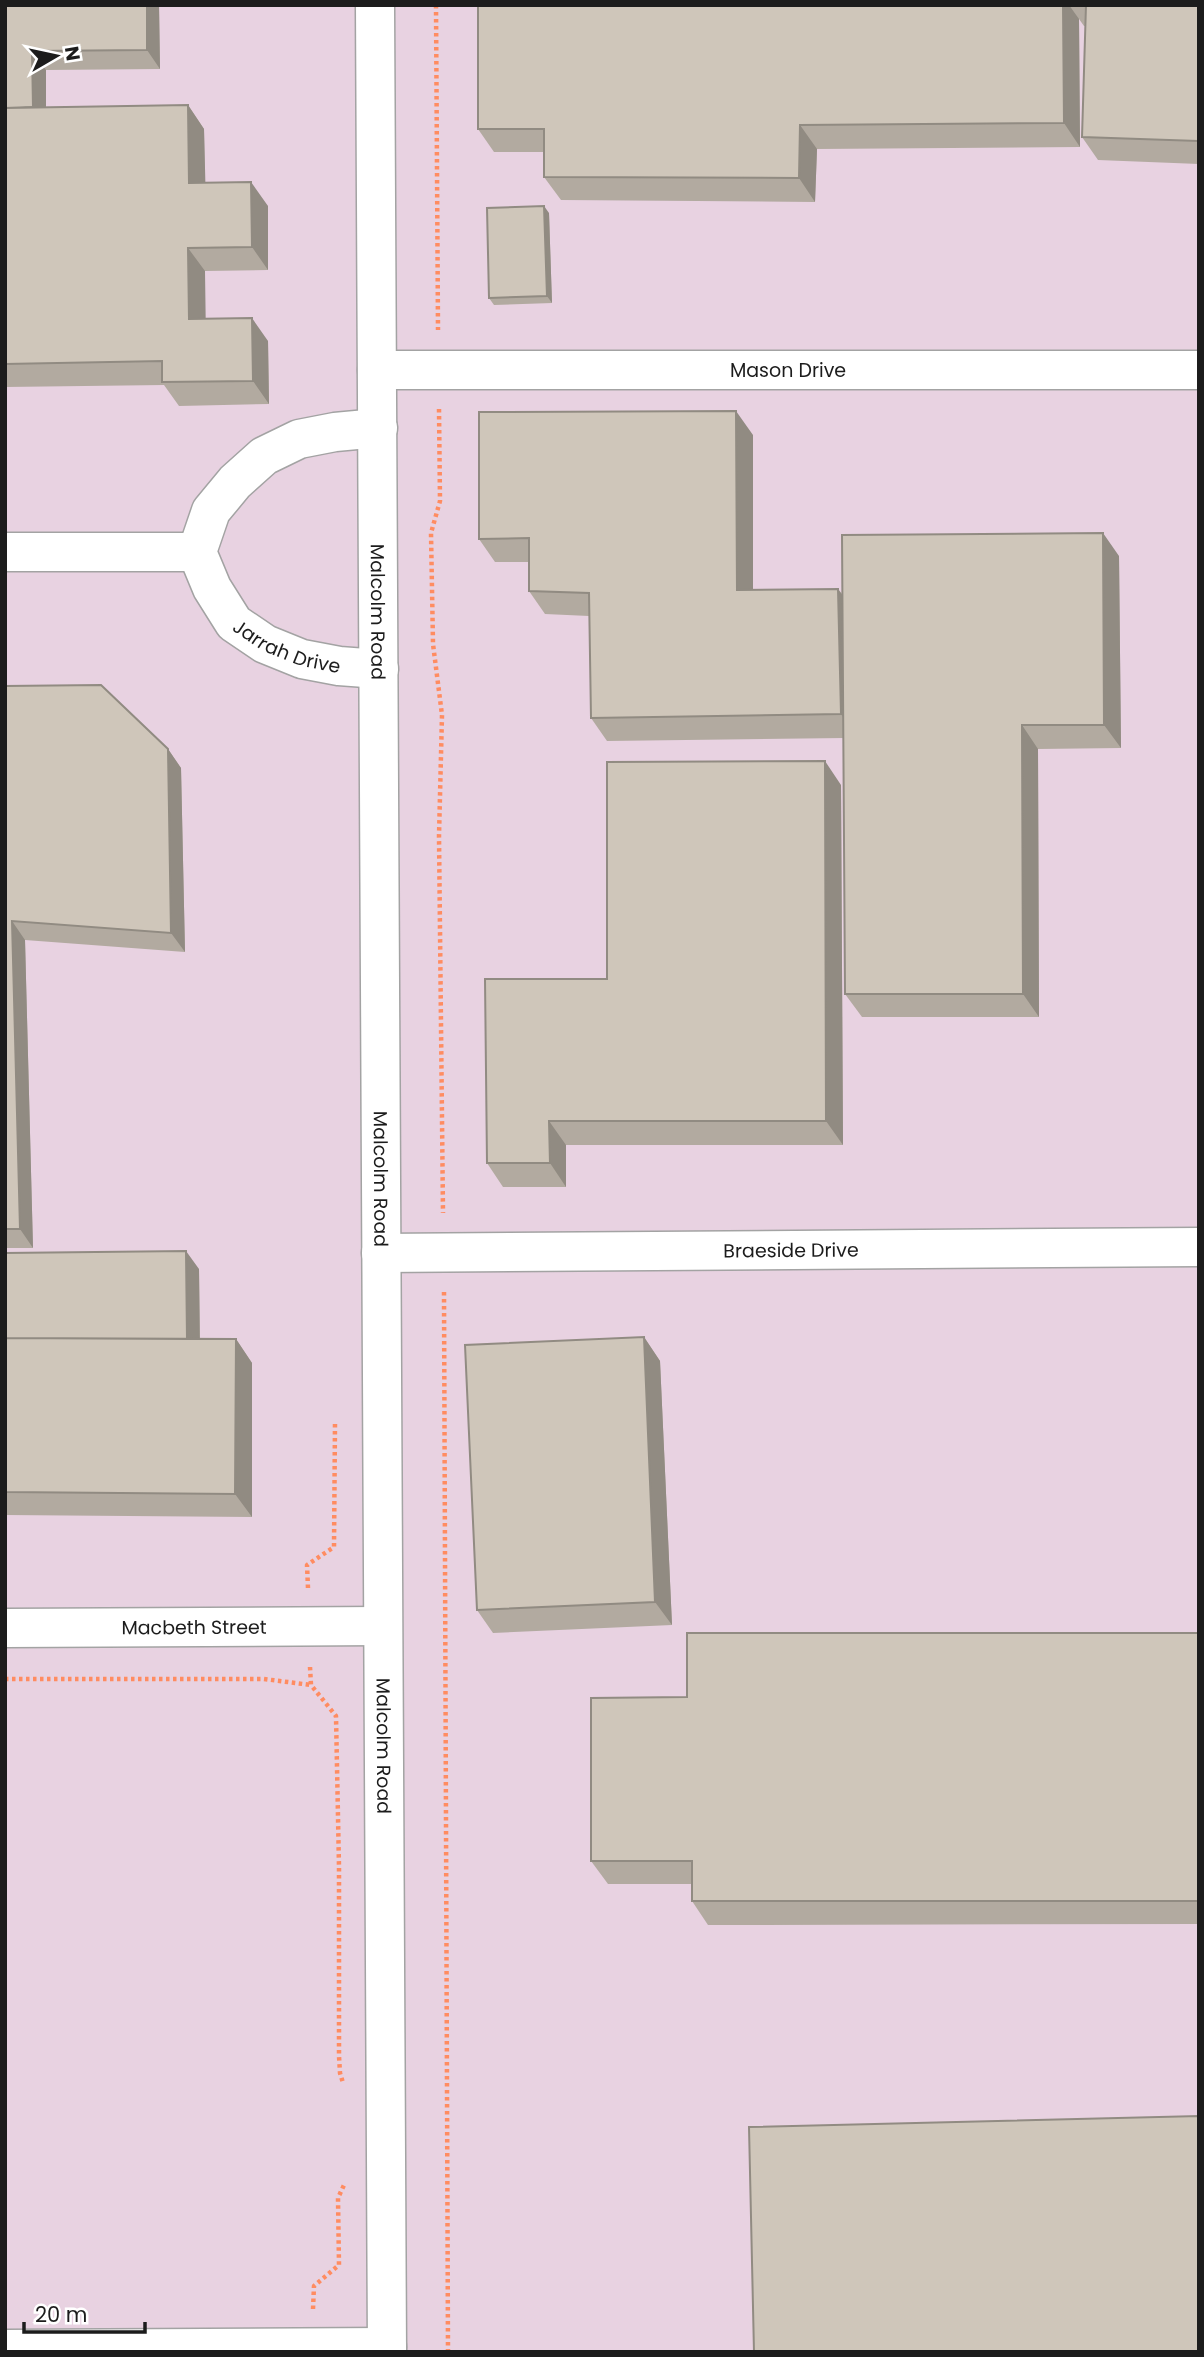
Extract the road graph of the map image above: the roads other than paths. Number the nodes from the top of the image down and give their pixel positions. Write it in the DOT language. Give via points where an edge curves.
graph roads {
  1 [pos="375,5"];
  2 [pos="377,370"];
  3 [pos="1199,370"];
  4 [pos="378,428"];
  5 [pos="5,552"];
  6 [pos="197,552"];
  7 [pos="379,669"];
  8 [pos="1199,1247"];
  9 [pos="381,1253"];
  10 [pos="382,1626"];
  11 [pos="5,1628"];
  12 [pos="5,2349"];
  13 [pos="387,2350"];
  1 -- 2 [label="street, Malcolm Road"];
  2 -- 3 [label="street, Mason Drive"];
  2 -- 4 [label="street, Malcolm Road"];
  4 -- 6 [label="street" via="299,439 264,456 234,482 211,511"];
  4 -- 7 [label="street, Malcolm Road"];
  5 -- 6 [label="street"];
  6 -- 7 [label="street, Jarrah Drive" via="234,623 265,644 302,659"];
  7 -- 9 [label="street, Malcolm Road"];
  8 -- 9 [label="street, Braeside Drive"];
  9 -- 10 [label="street, Malcolm Road"];
  10 -- 11 [label="street, Macbeth Street"];
  10 -- 13 [label="street, Malcolm Road"];
  12 -- 13 [label="street"];
}
